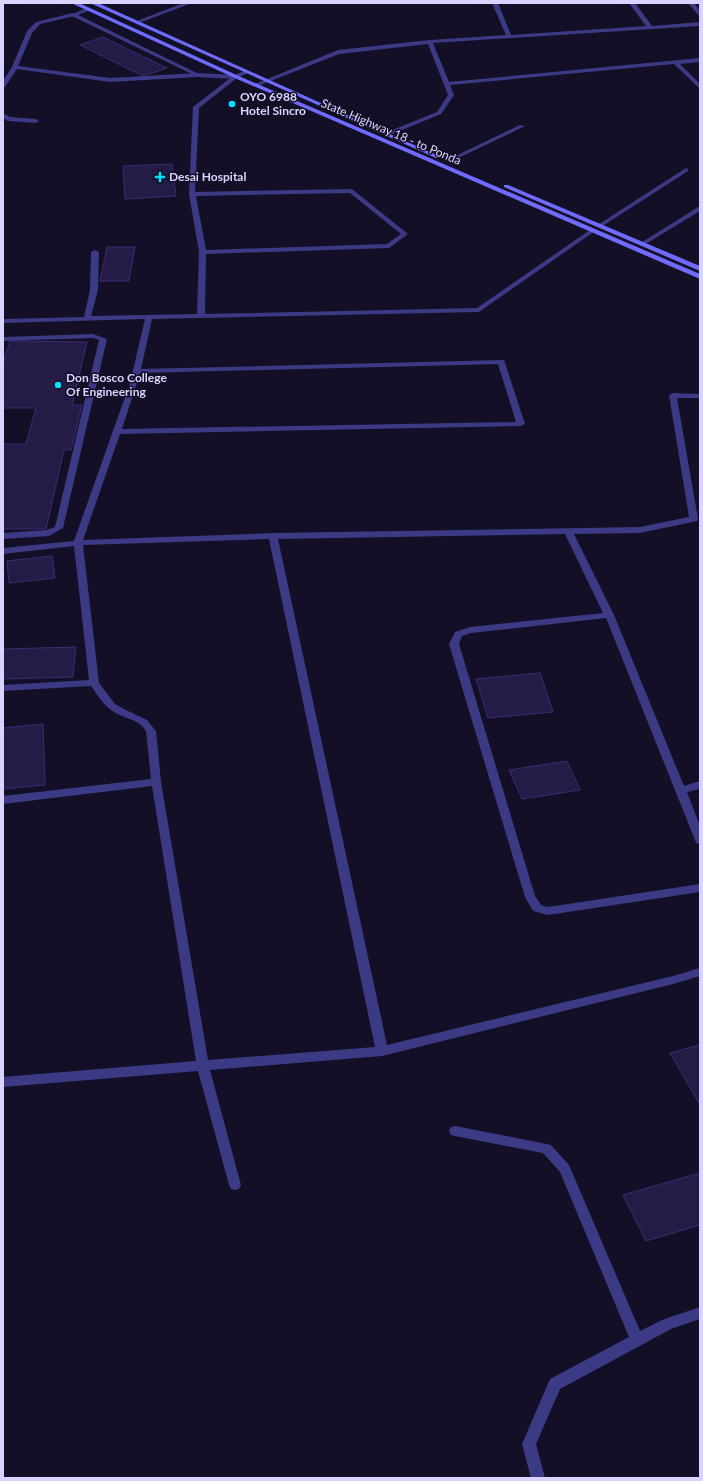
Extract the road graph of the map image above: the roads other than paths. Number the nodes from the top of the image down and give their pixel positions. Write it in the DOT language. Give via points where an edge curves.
graph roads {
  1 [pos="74,3"];
  2 [pos="92,3"];
  3 [pos="189,3"];
  4 [pos="495,3"];
  5 [pos="632,3"];
  6 [pos="691,3"];
  7 [pos="89,9"];
  8 [pos="73,15"];
  9 [pos="700,15"];
  10 [pos="137,22"];
  11 [pos="700,24"];
  12 [pos="650,27"];
  13 [pos="509,36"];
  14 [pos="430,42"];
  15 [pos="700,60"];
  16 [pos="675,62"];
  17 [pos="15,67"];
  18 [pos="246,72"];
  19 [pos="198,75"];
  20 [pos="235,76"];
  21 [pos="267,81"];
  22 [pos="446,84"];
  23 [pos="3,86"];
  24 [pos="256,86"];
  25 [pos="700,87"];
  26 [pos="3,115"];
  27 [pos="36,121"];
  28 [pos="522,126"];
  29 [pos="387,134"];
  30 [pos="448,161"];
  31 [pos="686,170"];
  32 [pos="192,194"];
  33 [pos="700,208"];
  34 [pos="599,226"];
  35 [pos="592,231"];
  36 [pos="642,244"];
  37 [pos="95,252"];
  38 [pos="203,252"];
  39 [pos="700,269"];
  40 [pos="700,277"];
  41 [pos="201,316"];
  42 [pos="148,317"];
  43 [pos="87,319"];
  44 [pos="3,321"];
  45 [pos="3,339"];
  46 [pos="137,371"];
  47 [pos="700,396"];
  48 [pos="118,432"];
  49 [pos="697,518"];
  50 [pos="568,531"];
  51 [pos="3,536"];
  52 [pos="273,536"];
  53 [pos="78,543"];
  54 [pos="3,551"];
  55 [pos="608,615"];
  56 [pos="94,684"];
  57 [pos="3,688"];
  58 [pos="156,782"];
  59 [pos="700,785"];
  60 [pos="681,790"];
  61 [pos="3,800"];
  62 [pos="700,840"];
  63 [pos="700,888"];
  64 [pos="700,972"];
  65 [pos="382,1051"];
  66 [pos="203,1066"];
  67 [pos="3,1082"];
  68 [pos="455,1131"];
  69 [pos="235,1185"];
  70 [pos="700,1313"];
  71 [pos="637,1340"];
  72 [pos="538,1478"];
  1 -- 7 [label="main road, State Highway 18 - to Ponda"];
  2 -- 10 [label="main road, State Highway 18 - to Ponda"];
  3 -- 10 [label="street"];
  4 -- 13 [label="street"];
  5 -- 12 [label="street"];
  6 -- 9 [label="street"];
  7 -- 8 [label="street"];
  7 -- 20 [label="main road, State Highway 18 - to Ponda"];
  8 -- 17 [label="street" via="38,23 29,32"];
  8 -- 19 [label="street"];
  10 -- 18 [label="main road, State Highway 18 - to Ponda"];
  11 -- 12 [label="street"];
  12 -- 13 [label="street"];
  13 -- 14 [label="street"];
  14 -- 21 [label="street" via="338,52"];
  14 -- 22 [label="street"];
  15 -- 16 [label="street"];
  16 -- 22 [label="street"];
  16 -- 25 [label="street"];
  17 -- 19 [label="street" via="110,80"];
  17 -- 23 [label="street"];
  18 -- 20 [label="street"];
  18 -- 21 [label="main road, State Highway 18 - to Ponda"];
  19 -- 20 [label="street"];
  20 -- 24 [label="main road, State Highway 18 - to Ponda"];
  20 -- 32 [label="street" via="196,107"];
  21 -- 24 [label="street"];
  21 -- 29 [label="main road, State Highway 18 - to Ponda"];
  22 -- 29 [label="street" via="451,95 439,113"];
  24 -- 35 [label="main road, State Highway 18 - to Ponda"];
  26 -- 27 [label="street" via="8,119"];
  28 -- 30 [label="street"];
  29 -- 30 [label="main road, State Highway 18 - to Ponda"];
  30 -- 34 [label="main road, State Highway 18 - to Ponda"];
  31 -- 34 [label="street"];
  32 -- 38 [label="street"];
  32 -- 38 [label="street" via="352,191 405,234 388,246"];
  33 -- 36 [label="street"];
  34 -- 36 [label="main road, State Highway 18 - to Ponda"];
  35 -- 40 [label="main road, State Highway 18 - to Ponda"];
  35 -- 41 [label="street" via="479,310"];
  36 -- 39 [label="main road, State Highway 18 - to Ponda"];
  37 -- 43 [label="street" via="94,290"];
  38 -- 41 [label="street"];
  41 -- 42 [label="street"];
  42 -- 43 [label="street"];
  42 -- 46 [label="street"];
  43 -- 44 [label="street"];
  45 -- 51 [label="street" via="93,336 103,339 59,528 49,533"];
  46 -- 48 [label="street"];
  46 -- 48 [label="street" via="501,362 521,424"];
  47 -- 49 [label="street" via="673,395"];
  48 -- 53 [label="street"];
  49 -- 50 [label="street" via="640,530"];
  50 -- 52 [label="street"];
  50 -- 55 [label="street"];
  52 -- 53 [label="street"];
  52 -- 65 [label="street"];
  53 -- 54 [label="street"];
  53 -- 56 [label="street"];
  55 -- 60 [label="street"];
  55 -- 63 [label="street" via="470,630 458,634 454,644 530,897 537,908 548,912"];
  56 -- 57 [label="street"];
  56 -- 58 [label="street" via="111,706 149,726"];
  58 -- 61 [label="street"];
  58 -- 66 [label="street"];
  59 -- 60 [label="street"];
  60 -- 62 [label="street"];
  64 -- 65 [label="street"];
  65 -- 66 [label="street"];
  66 -- 67 [label="street"];
  66 -- 69 [label="street"];
  68 -- 71 [label="street" via="547,1149 565,1169"];
  70 -- 71 [label="street" via="667,1324"];
  71 -- 72 [label="street" via="555,1384 529,1444"];
}
